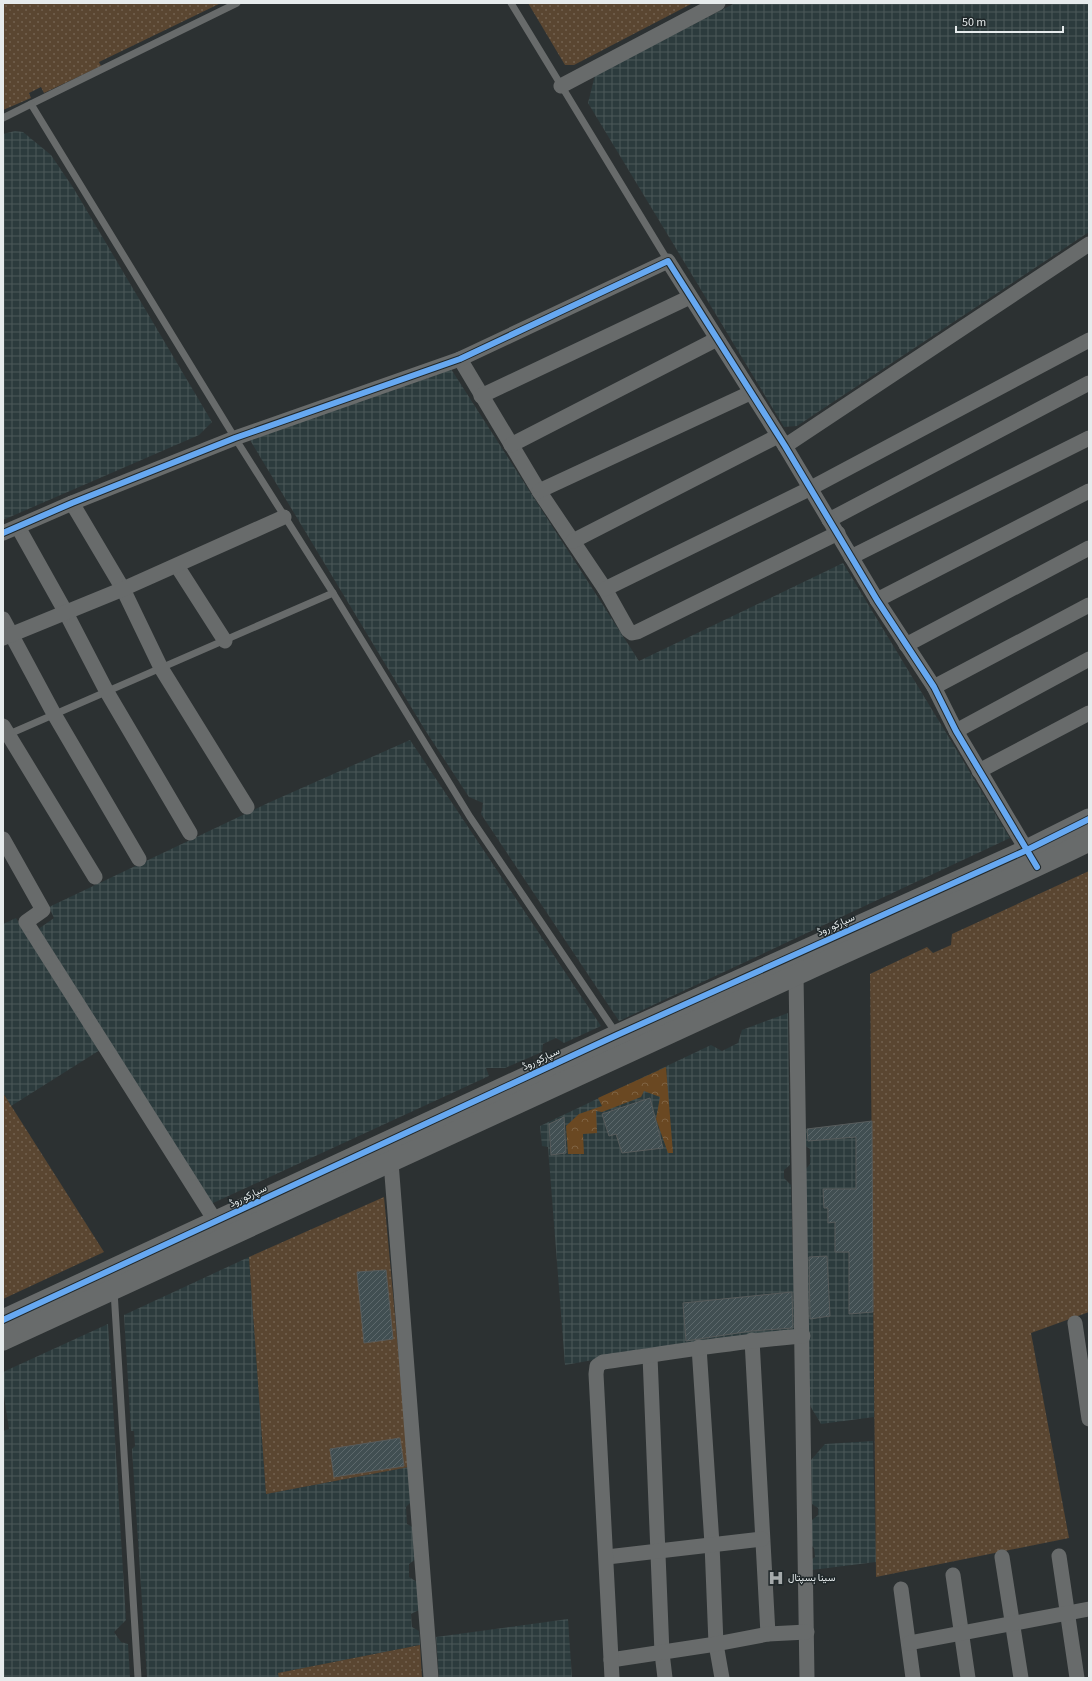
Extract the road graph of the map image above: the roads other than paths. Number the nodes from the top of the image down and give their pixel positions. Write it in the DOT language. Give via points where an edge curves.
graph roads {
  1 [pos="237,3"];
  2 [pos="511,3"];
  3 [pos="718,3"];
  4 [pos="561,86"];
  5 [pos="31,104"];
  6 [pos="3,118"];
  7 [pos="1089,244"];
  8 [pos="668,261"];
  9 [pos="690,297"];
  10 [pos="717,339"];
  11 [pos="1089,340"];
  12 [pos="460,359"];
  13 [pos="1089,383"];
  14 [pos="750,393"];
  15 [pos="481,396"];
  16 [pos="235,438"];
  17 [pos="1089,438"];
  18 [pos="782,441"];
  19 [pos="511,446"];
  20 [pos="809,489"];
  21 [pos="539,491"];
  22 [pos="1089,491"];
  23 [pos="72,503"];
  24 [pos="284,517"];
  25 [pos="829,520"];
  26 [pos="18,527"];
  27 [pos="838,533"];
  28 [pos="3,534"];
  29 [pos="573,541"];
  30 [pos="1089,548"];
  31 [pos="851,557"];
  32 [pos="177,566"];
  33 [pos="123,589"];
  34 [pos="605,589"];
  35 [pos="333,593"];
  36 [pos="877,600"];
  37 [pos="1089,605"];
  38 [pos="65,611"];
  39 [pos="3,619"];
  40 [pos="7,636"];
  41 [pos="225,641"];
  42 [pos="906,645"];
  43 [pos="1089,659"];
  44 [pos="161,668"];
  45 [pos="934,687"];
  46 [pos="107,692"];
  47 [pos="1089,713"];
  48 [pos="54,714"];
  49 [pos="956,731"];
  50 [pos="5,733"];
  51 [pos="979,771"];
  52 [pos="247,807"];
  53 [pos="1089,819"];
  54 [pos="190,833"];
  55 [pos="3,839"];
  56 [pos="1089,841"];
  57 [pos="139,859"];
  58 [pos="1032,859"];
  59 [pos="95,877"];
  60 [pos="796,975"];
  61 [pos="623,1044"];
  62 [pos="391,1162"];
  63 [pos="216,1222"];
  64 [pos="114,1289"];
  65 [pos="3,1320"];
  66 [pos="1075,1323"];
  67 [pos="802,1336"];
  68 [pos="3,1340"];
  69 [pos="752,1340"];
  70 [pos="699,1348"];
  71 [pos="650,1356"];
  72 [pos="1089,1419"];
  73 [pos="762,1539"];
  74 [pos="712,1544"];
  75 [pos="658,1551"];
  76 [pos="1059,1556"];
  77 [pos="607,1557"];
  78 [pos="1002,1557"];
  79 [pos="953,1575"];
  80 [pos="901,1589"];
  81 [pos="1089,1609"];
  82 [pos="1067,1614"];
  83 [pos="1013,1622"];
  84 [pos="807,1632"];
  85 [pos="768,1634"];
  86 [pos="961,1634"];
  87 [pos="909,1643"];
  88 [pos="716,1644"];
  89 [pos="662,1653"];
  90 [pos="611,1660"];
  91 [pos="138,1678"];
  92 [pos="431,1678"];
  93 [pos="612,1678"];
  94 [pos="665,1678"];
  95 [pos="722,1678"];
  96 [pos="807,1678"];
  97 [pos="913,1678"];
  98 [pos="968,1678"];
  99 [pos="1021,1678"];
  100 [pos="1077,1678"];
  1 -- 5 [label="lane"];
  2 -- 4 [label="lane"];
  3 -- 4 [label="street"];
  4 -- 8 [label="lane"];
  5 -- 6 [label="lane"];
  5 -- 16 [label="lane"];
  7 -- 18 [label="street"];
  8 -- 9 [label="street"];
  8 -- 12 [label="street"];
  9 -- 10 [label="street"];
  9 -- 15 [label="street"];
  10 -- 14 [label="street"];
  10 -- 19 [label="street"];
  11 -- 20 [label="street"];
  12 -- 15 [label="street"];
  12 -- 16 [label="street"];
  13 -- 25 [label="street"];
  14 -- 18 [label="street"];
  14 -- 21 [label="street"];
  15 -- 19 [label="street"];
  16 -- 23 [label="street"];
  16 -- 24 [label="lane"];
  17 -- 31 [label="street"];
  18 -- 20 [label="street"];
  18 -- 29 [label="street"];
  19 -- 21 [label="street"];
  20 -- 25 [label="street"];
  20 -- 34 [label="street"];
  21 -- 29 [label="street"];
  22 -- 36 [label="street"];
  23 -- 26 [label="street"];
  23 -- 33 [label="street"];
  24 -- 32 [label="street"];
  24 -- 35 [label="lane"];
  25 -- 27 [label="street"];
  26 -- 28 [label="street"];
  26 -- 38 [label="street"];
  27 -- 31 [label="street"];
  27 -- 34 [label="street" via="637,632 632,633 628,630"];
  29 -- 34 [label="street"];
  30 -- 42 [label="street"];
  31 -- 36 [label="street"];
  32 -- 33 [label="street"];
  32 -- 41 [label="street"];
  33 -- 38 [label="street"];
  33 -- 44 [label="street"];
  35 -- 41 [label="lane"];
  35 -- 61 [label="lane" via="470,816"];
  36 -- 42 [label="street"];
  37 -- 45 [label="street"];
  38 -- 40 [label="street"];
  38 -- 46 [label="street"];
  39 -- 40 [label="street"];
  40 -- 48 [label="street"];
  41 -- 44 [label="lane"];
  42 -- 45 [label="street"];
  43 -- 49 [label="street"];
  44 -- 46 [label="lane"];
  44 -- 52 [label="street"];
  45 -- 49 [label="street"];
  46 -- 48 [label="lane"];
  46 -- 54 [label="street"];
  47 -- 51 [label="street"];
  48 -- 50 [label="lane"];
  48 -- 57 [label="street"];
  49 -- 51 [label="street"];
  50 -- 59 [label="street"];
  51 -- 58 [label="street"];
  53 -- 58 [label="street, سپارکو روڈ"];
  55 -- 63 [label="street" via="43,910 26,922"];
  56 -- 58 [label="street, سپارکو روڈ"];
  58 -- 60 [label="street, سپارکو روڈ"];
  58 -- 61 [label="street, سپارکو روڈ"];
  60 -- 61 [label="street, سپارکو روڈ"];
  60 -- 67 [label="street"];
  61 -- 62 [label="street, سپارکو روڈ"];
  61 -- 63 [label="street, سپارکو روڈ"];
  62 -- 64 [label="street, سپارکو روڈ"];
  62 -- 92 [label="street"];
  63 -- 65 [label="street, سپارکو روڈ"];
  64 -- 68 [label="street, سپارکو روڈ"];
  64 -- 91 [label="lane"];
  66 -- 72 [label="street"];
  67 -- 69 [label="street"];
  67 -- 84 [label="street"];
  69 -- 70 [label="street"];
  69 -- 73 [label="street"];
  70 -- 71 [label="street"];
  70 -- 74 [label="street"];
  71 -- 75 [label="street"];
  71 -- 77 [label="street" via="602,1362 597,1366"];
  73 -- 74 [label="street"];
  73 -- 85 [label="street"];
  74 -- 75 [label="street"];
  74 -- 88 [label="street"];
  75 -- 77 [label="street"];
  75 -- 89 [label="street"];
  76 -- 82 [label="street"];
  77 -- 90 [label="street"];
  78 -- 83 [label="street"];
  79 -- 86 [label="street"];
  80 -- 87 [label="street"];
  81 -- 82 [label="street"];
  82 -- 83 [label="street"];
  82 -- 100 [label="street"];
  83 -- 86 [label="street"];
  83 -- 99 [label="street"];
  84 -- 85 [label="street"];
  84 -- 96 [label="street"];
  85 -- 88 [label="street"];
  86 -- 87 [label="street"];
  86 -- 98 [label="street"];
  87 -- 97 [label="street"];
  88 -- 89 [label="street"];
  88 -- 95 [label="street"];
  89 -- 90 [label="street"];
  89 -- 94 [label="street"];
  90 -- 93 [label="street"];
}
